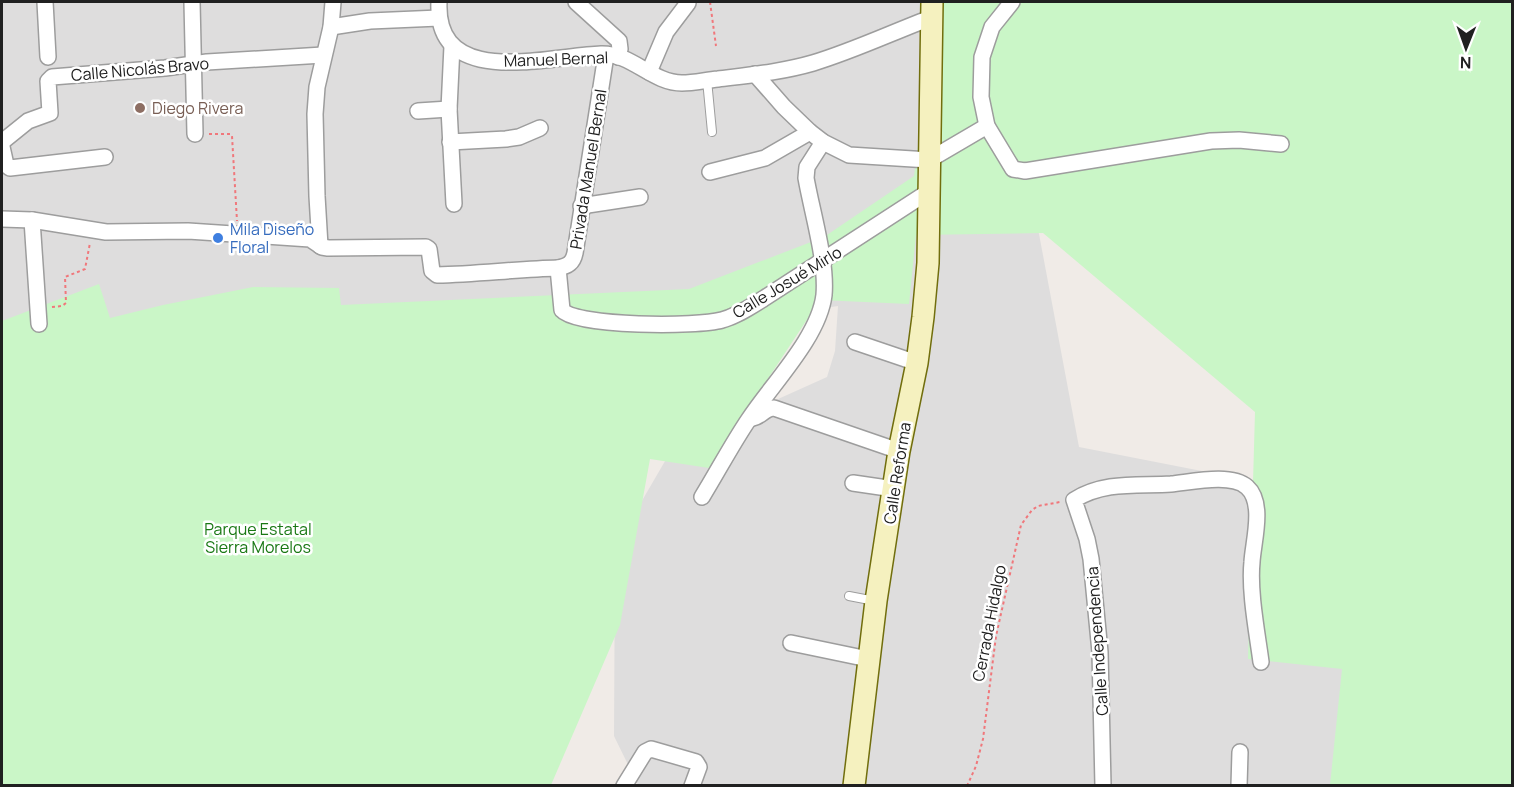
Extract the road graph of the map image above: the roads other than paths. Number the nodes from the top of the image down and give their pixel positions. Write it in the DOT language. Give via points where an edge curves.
graph roads {
  1 [pos="45,2"];
  2 [pos="192,2"];
  3 [pos="333,2"];
  4 [pos="439,2"];
  5 [pos="576,2"];
  6 [pos="1012,2"];
  7 [pos="688,3"];
  8 [pos="932,9"];
  9 [pos="439,18"];
  10 [pos="331,27"];
  11 [pos="452,46"];
  12 [pos="323,56"];
  13 [pos="612,56"];
  14 [pos="48,57"];
  15 [pos="193,64"];
  16 [pos="649,72"];
  17 [pos="755,74"];
  18 [pos="706,80"];
  19 [pos="449,109"];
  20 [pos="418,111"];
  21 [pos="987,126"];
  22 [pos="540,128"];
  23 [pos="712,132"];
  24 [pos="810,132"];
  25 [pos="195,134"];
  26 [pos="2,142"];
  27 [pos="450,142"];
  28 [pos="823,142"];
  29 [pos="1281,144"];
  30 [pos="2,147"];
  31 [pos="105,157"];
  32 [pos="929,160"];
  33 [pos="710,172"];
  34 [pos="928,192"];
  35 [pos="640,197"];
  36 [pos="454,204"];
  37 [pos="581,206"];
  38 [pos="2,219"];
  39 [pos="32,220"];
  40 [pos="320,246"];
  41 [pos="823,261"];
  42 [pos="558,268"];
  43 [pos="562,310"];
  44 [pos="38,317"];
  45 [pos="855,342"];
  46 [pos="917,363"];
  47 [pos="749,418"];
  48 [pos="899,451"];
  49 [pos="853,483"];
  50 [pos="894,489"];
  51 [pos="702,497"];
  52 [pos="849,596"];
  53 [pos="876,601"];
  54 [pos="791,643"];
  55 [pos="868,659"];
  56 [pos="1261,662"];
  57 [pos="1240,752"];
  58 [pos="624,786"];
  59 [pos="692,786"];
  60 [pos="854,786"];
  61 [pos="1102,786"];
  62 [pos="1239,786"];
  1 -- 14 [label="street"];
  2 -- 15 [label="street"];
  3 -- 10 [label="street"];
  4 -- 9 [label="street"];
  5 -- 13 [label="street" via="620,41 620,50"];
  6 -- 21 [label="street" via="992,27 982,57 981,97"];
  7 -- 16 [label="street" via="666,32"];
  8 -- 17 [label="street, Manuel Bernal" via="814,62"];
  8 -- 32 [label="street, Calle Reforma"];
  9 -- 10 [label="street"];
  9 -- 11 [label="street"];
  10 -- 12 [label="street"];
  11 -- 13 [label="street, Manuel Bernal" via="464,55 480,59 520,62"];
  11 -- 19 [label="street"];
  12 -- 15 [label="street, Calle Nicolás Bravo"];
  12 -- 40 [label="street" via="315,114"];
  13 -- 16 [label="street, Manuel Bernal"];
  13 -- 37 [label="street, Privada Manuel Bernal"];
  15 -- 25 [label="street"];
  15 -- 26 [label="street, Calle Nicolás Bravo" via="52,77 48,81 50,113 28,121"];
  16 -- 18 [label="street, Manuel Bernal" via="674,82"];
  17 -- 18 [label="street, Manuel Bernal"];
  17 -- 24 [label="street"];
  18 -- 23 [label="lane"];
  19 -- 20 [label="street"];
  19 -- 27 [label="street"];
  21 -- 29 [label="street" via="1009,164 1019,171 1211,141"];
  21 -- 32 [label="street"];
  22 -- 27 [label="street" via="506,139"];
  24 -- 28 [label="street"];
  24 -- 33 [label="street" via="765,158"];
  27 -- 36 [label="street"];
  28 -- 32 [label="street" via="849,155"];
  28 -- 41 [label="street" via="807,167 806,178"];
  30 -- 31 [label="street" via="10,168"];
  32 -- 34 [label="street, Calle Reforma"];
  34 -- 41 [label="street, Calle Josué Mirlo"];
  34 -- 46 [label="street, Calle Reforma" via="928,263"];
  35 -- 37 [label="street"];
  37 -- 42 [label="street, Privada Manuel Bernal" via="573,260"];
  38 -- 39 [label="street"];
  39 -- 40 [label="street" via="92,231 188,231 310,239"];
  39 -- 44 [label="street"];
  40 -- 42 [label="street" via="426,247 432,271 437,275"];
  41 -- 43 [label="street, Calle Josué Mirlo" via="722,320 680,325 605,321 571,316"];
  41 -- 47 [label="street" via="824,296 814,326"];
  42 -- 43 [label="street, Privada Manuel Bernal"];
  45 -- 46 [label="street"];
  46 -- 48 [label="street, Calle Reforma"];
  47 -- 48 [label="street" via="774,408"];
  47 -- 51 [label="street"];
  48 -- 50 [label="street, Calle Reforma"];
  49 -- 50 [label="street"];
  50 -- 53 [label="street, Calle Reforma"];
  52 -- 53 [label="lane"];
  53 -- 55 [label="street, Calle Reforma"];
  54 -- 55 [label="street"];
  55 -- 60 [label="street, Calle Reforma"];
  56 -- 61 [label="street, Calle Independencia" via="1251,582 1257,516 1253,494 1247,487 1228,480 1134,484 1095,489 1074,500 1087,539 1100,652"];
  57 -- 62 [label="street"];
  58 -- 59 [label="street" via="648,749 696,762 699,767"];
}
